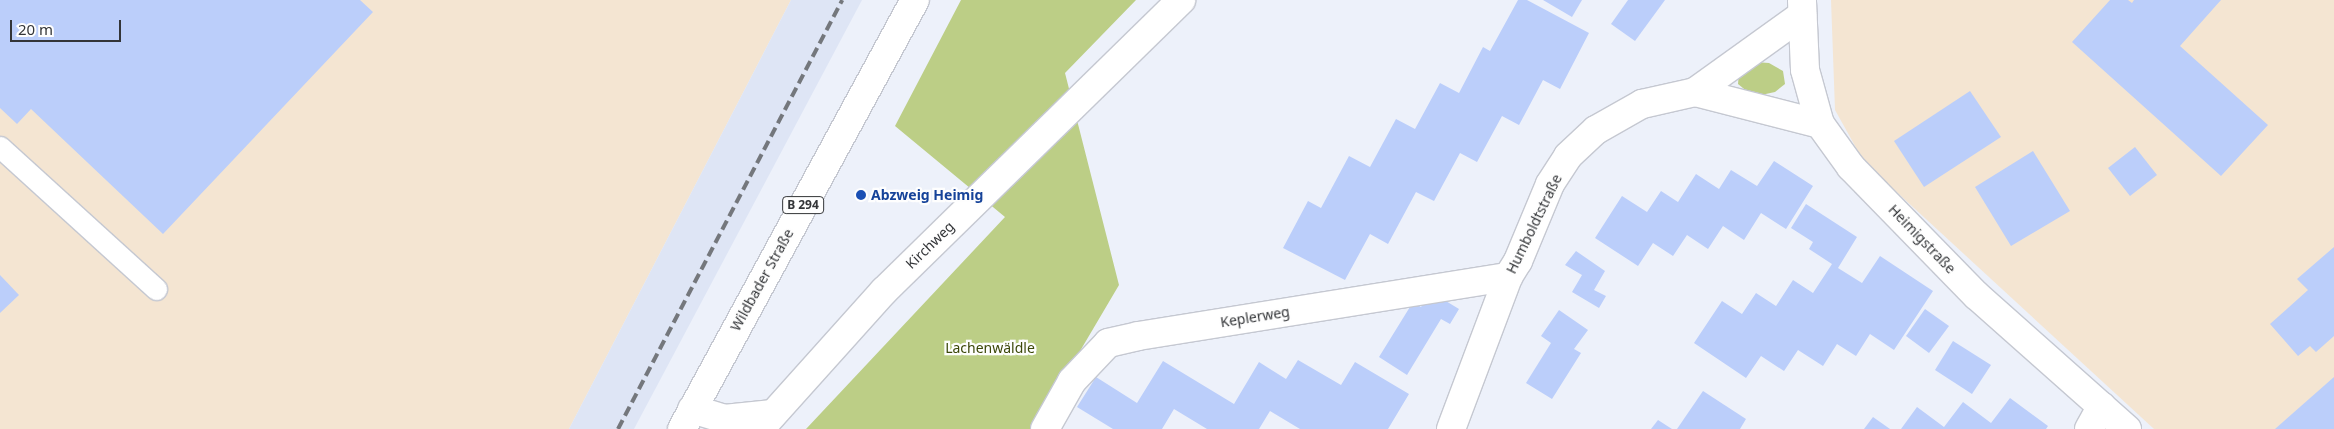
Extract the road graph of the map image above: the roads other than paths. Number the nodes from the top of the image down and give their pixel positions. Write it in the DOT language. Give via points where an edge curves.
graph roads {
  1 [pos="915,0"];
  2 [pos="1181,0"];
  3 [pos="1802,7"];
  4 [pos="1695,92"];
  5 [pos="1820,124"];
  6 [pos="0,147"];
  7 [pos="1508,277"];
  8 [pos="156,290"];
  9 [pos="2096,418"];
  10 [pos="687,419"];
  11 [pos="766,421"];
  12 [pos="1045,429"];
  13 [pos="1451,429"];
  14 [pos="2127,429"];
  1 -- 10 [label="street, Wildbader Straße / B 294"];
  2 -- 11 [label="street, Kirchweg" via="884,291"];
  3 -- 4 [label="street, Humboldtstraße"];
  3 -- 5 [label="street, Heimigstraße" via="1805,70"];
  4 -- 5 [label="street, Humboldtstraße"];
  4 -- 7 [label="street, Humboldtstraße" via="1642,104 1596,130 1568,156 1550,184 1518,261"];
  5 -- 9 [label="street, Heimigstraße" via="1851,167"];
  6 -- 8 [label="lane"];
  7 -- 12 [label="street, Keplerweg" via="1147,334 1108,343 1072,382"];
  7 -- 13 [label="street, Humboldtstraße"];
  9 -- 14 [label="street, Heimigstraße"];
  10 -- 11 [label="street, Kirchweg"];
}
